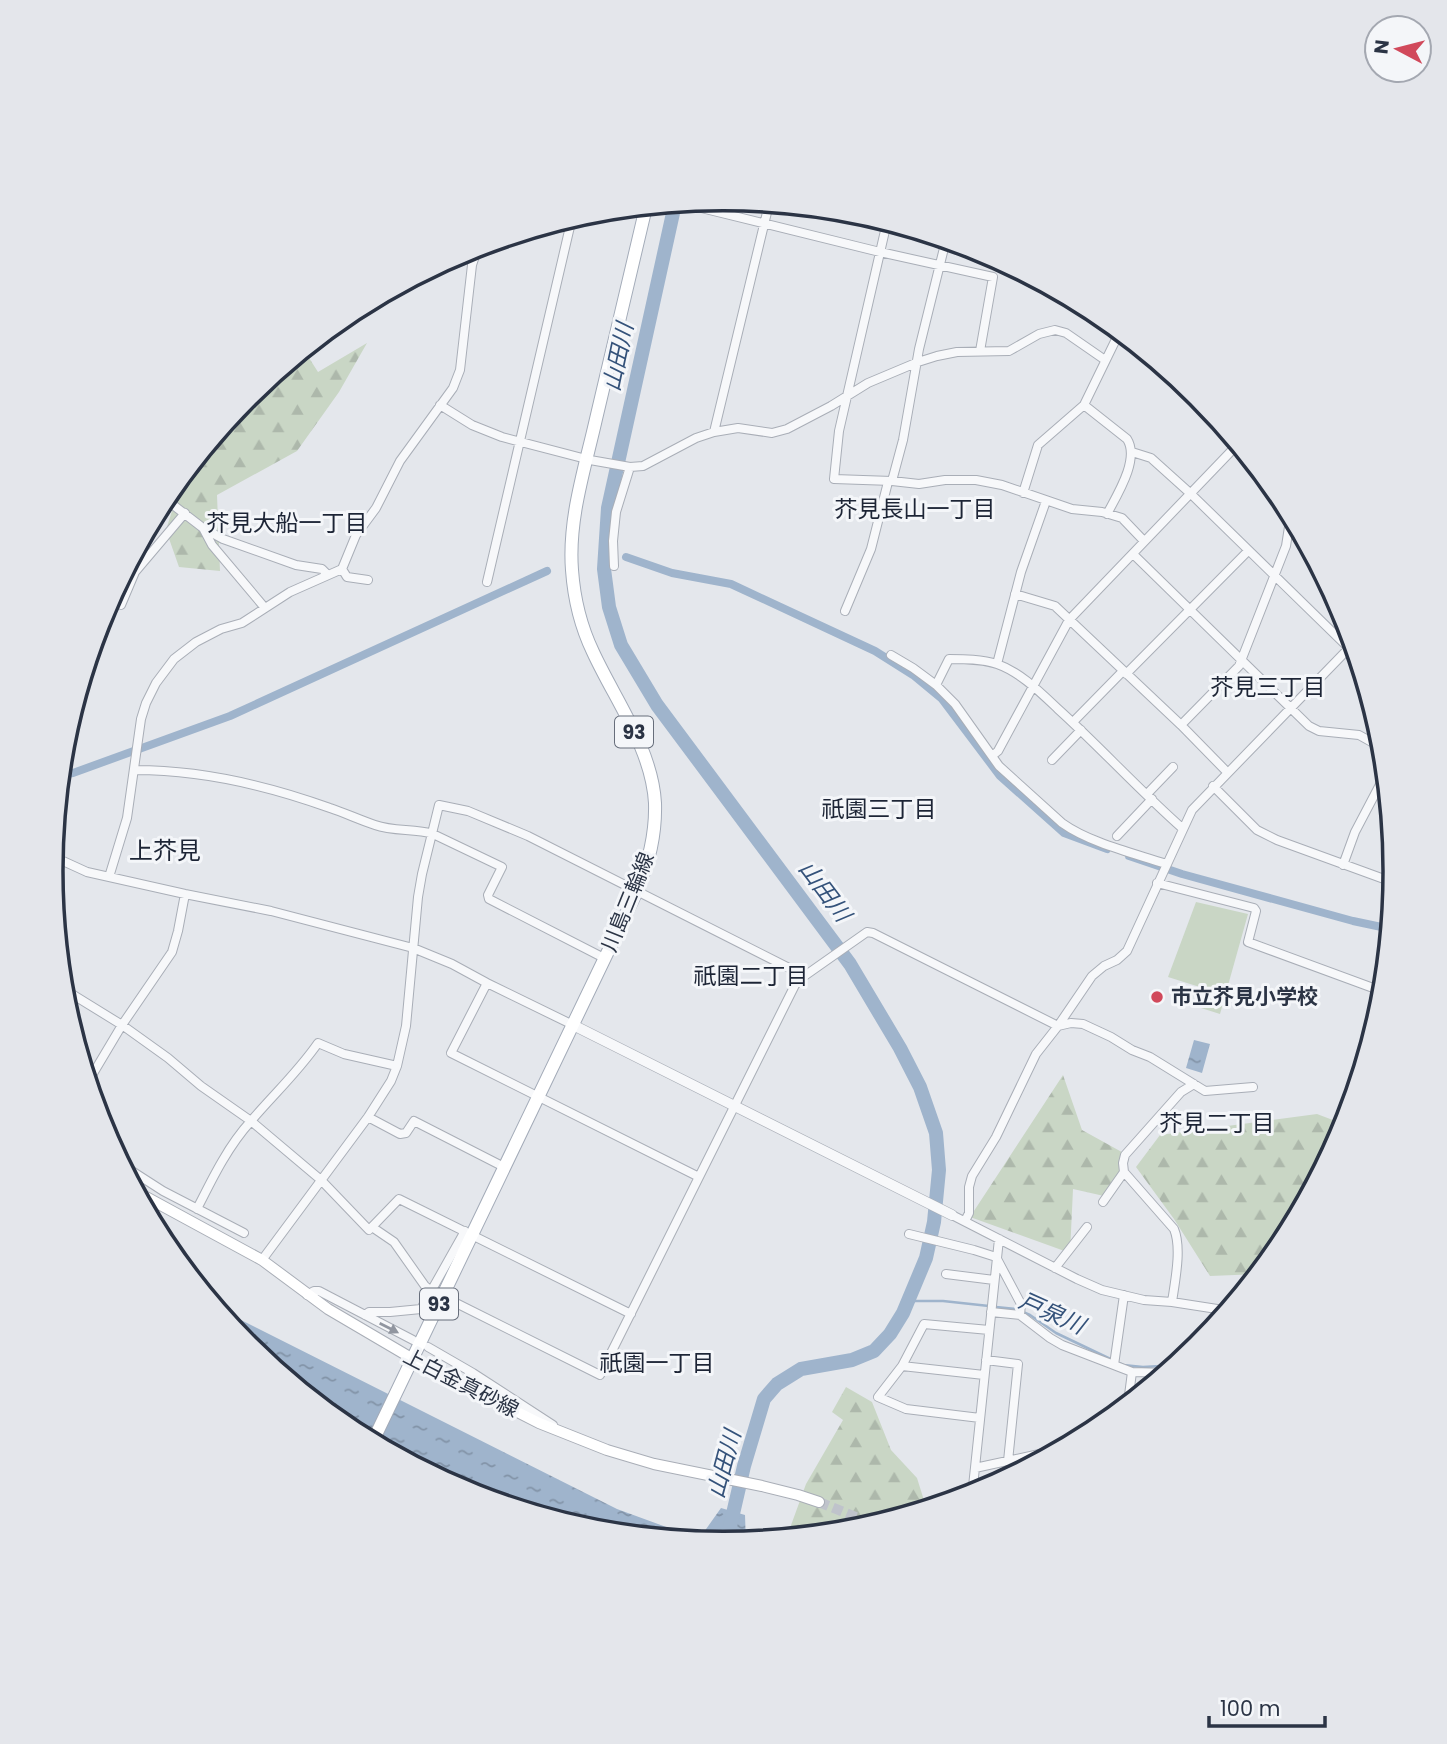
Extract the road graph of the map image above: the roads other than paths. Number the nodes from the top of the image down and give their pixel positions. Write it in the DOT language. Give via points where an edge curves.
graph roads {
  1 [pos="714,211"];
  2 [pos="767,213"];
  3 [pos="644,216"];
  4 [pos="764,224"];
  5 [pos="569,230"];
  6 [pos="885,232"];
  7 [pos="944,250"];
  8 [pos="880,252"];
  9 [pos="473,261"];
  10 [pos="940,265"];
  11 [pos="1115,340"];
  12 [pos="981,351"];
  13 [pos="1105,360"];
  14 [pos="918,362"];
  15 [pos="846,396"];
  16 [pos="440,405"];
  17 [pos="1084,405"];
  18 [pos="714,432"];
  19 [pos="520,442"];
  20 [pos="1232,451"];
  21 [pos="1132,452"];
  22 [pos="588,459"];
  23 [pos="628,467"];
  24 [pos="890,481"];
  25 [pos="1023,493"];
  26 [pos="1191,494"];
  27 [pos="1046,501"];
  28 [pos="174,505"];
  29 [pos="185,513"];
  30 [pos="1107,514"];
  31 [pos="203,528"];
  32 [pos="1288,530"];
  33 [pos="1144,541"];
  34 [pos="1248,551"];
  35 [pos="1133,554"];
  36 [pos="614,566"];
  37 [pos="342,569"];
  38 [pos="136,571"];
  39 [pos="134,574"];
  40 [pos="328,575"];
  41 [pos="1274,576"];
  42 [pos="369,580"];
  43 [pos="487,582"];
  44 [pos="1014,594"];
  45 [pos="120,604"];
  46 [pos="265,608"];
  47 [pos="1190,609"];
  48 [pos="845,611"];
  49 [pos="1069,620"];
  50 [pos="1342,642"];
  51 [pos="1346,651"];
  52 [pos="891,654"];
  53 [pos="1242,659"];
  54 [pos="997,664"];
  55 [pos="1125,672"];
  56 [pos="936,685"];
  57 [pos="1032,686"];
  58 [pos="1292,706"];
  59 [pos="1073,722"];
  60 [pos="1181,725"];
  61 [pos="1081,730"];
  62 [pos="1371,742"];
  63 [pos="992,756"];
  64 [pos="1052,760"];
  65 [pos="1173,767"];
  66 [pos="135,770"];
  67 [pos="1227,772"];
  68 [pos="1213,786"];
  69 [pos="1378,789"];
  70 [pos="1150,797"];
  71 [pos="1182,828"];
  72 [pos="433,834"];
  73 [pos="1116,836"];
  74 [pos="63,861"];
  75 [pos="1166,864"];
  76 [pos="1343,865"];
  77 [pos="109,877"];
  78 [pos="1384,879"];
  79 [pos="1157,883"];
  80 [pos="637,891"];
  81 [pos="185,894"];
  82 [pos="413,948"];
  83 [pos="604,958"];
  84 [pos="803,977"];
  85 [pos="487,984"];
  86 [pos="1373,988"];
  87 [pos="75,996"];
  88 [pos="572,1024"];
  89 [pos="122,1026"];
  90 [pos="1058,1026"];
  91 [pos="397,1066"];
  92 [pos="95,1072"];
  93 [pos="1194,1084"];
  94 [pos="1252,1087"];
  95 [pos="538,1097"];
  96 [pos="734,1107"];
  97 [pos="368,1117"];
  98 [pos="251,1121"];
  99 [pos="504,1167"];
  100 [pos="1124,1172"];
  101 [pos="136,1174"];
  102 [pos="699,1177"];
  103 [pos="321,1180"];
  104 [pos="149,1199"];
  105 [pos="1103,1202"];
  106 [pos="197,1209"];
  107 [pos="952,1215"];
  108 [pos="965,1221"];
  109 [pos="372,1227"];
  110 [pos="1087,1227"];
  111 [pos="244,1233"];
  112 [pos="468,1233"];
  113 [pos="912,1235"];
  114 [pos="999,1239"];
  115 [pos="996,1257"];
  116 [pos="262,1260"];
  117 [pos="1055,1268"];
  118 [pos="946,1274"];
  119 [pos="994,1280"];
  120 [pos="432,1292"];
  121 [pos="307,1295"];
  122 [pos="1124,1295"];
  123 [pos="450,1300"];
  124 [pos="1172,1302"];
  125 [pos="991,1307"];
  126 [pos="1218,1309"];
  127 [pos="1020,1311"];
  128 [pos="631,1314"];
  129 [pos="365,1315"];
  130 [pos="989,1331"];
  131 [pos="412,1340"];
  132 [pos="428,1347"];
  133 [pos="413,1359"];
  134 [pos="986,1360"];
  135 [pos="1114,1365"];
  136 [pos="902,1366"];
  137 [pos="1132,1372"];
  138 [pos="1155,1373"];
  139 [pos="984,1376"];
  140 [pos="1129,1393"];
  141 [pos="980,1418"];
  142 [pos="377,1434"];
  143 [pos="575,1439"];
  144 [pos="1032,1456"];
  145 [pos="1008,1461"];
  146 [pos="975,1468"];
  147 [pos="973,1483"];
  148 [pos="819,1502"];
  1 -- 4 [label="street"];
  2 -- 4 [label="street"];
  3 -- 22 [label="main road, 川島三輪線 / 93"];
  4 -- 8 [label="street"];
  4 -- 18 [label="street"];
  5 -- 19 [label="street"];
  6 -- 8 [label="street"];
  7 -- 10 [label="street"];
  8 -- 10 [label="street"];
  8 -- 15 [label="street"];
  9 -- 16 [label="street" via="460,370"];
  10 -- 12 [label="street" via="993,277"];
  10 -- 14 [label="street"];
  11 -- 13 [label="street"];
  12 -- 13 [label="street" via="1009,351 1055,330"];
  12 -- 14 [label="street"];
  13 -- 17 [label="street"];
  14 -- 15 [label="street"];
  14 -- 24 [label="street"];
  15 -- 18 [label="street" via="780,431 738,428"];
  15 -- 24 [label="street" via="834,479"];
  16 -- 19 [label="street" via="472,425"];
  16 -- 37 [label="street" via="400,461"];
  17 -- 21 [label="street" via="1128,439"];
  17 -- 25 [label="street" via="1038,445"];
  18 -- 23 [label="street" via="643,466"];
  19 -- 22 [label="street"];
  19 -- 43 [label="street"];
  20 -- 26 [label="street"];
  21 -- 26 [label="street" via="1151,458"];
  21 -- 30 [label="street"];
  22 -- 23 [label="street"];
  22 -- 80 [label="main road, 川島三輪線 / 93" via="571,545 575,599 583,629 651,778 654,829"];
  23 -- 36 [label="street" via="616,512"];
  24 -- 25 [label="street" via="976,480"];
  24 -- 48 [label="street" via="871,550"];
  25 -- 27 [label="street"];
  26 -- 33 [label="street"];
  26 -- 34 [label="street"];
  27 -- 30 [label="street"];
  27 -- 44 [label="street"];
  28 -- 29 [label="street"];
  29 -- 31 [label="street"];
  29 -- 38 [label="street"];
  30 -- 33 [label="street" via="1122,518"];
  31 -- 40 [label="street" via="296,565 322,569"];
  31 -- 46 [label="street"];
  32 -- 41 [label="street"];
  33 -- 35 [label="street"];
  34 -- 41 [label="street"];
  34 -- 47 [label="street"];
  35 -- 47 [label="street"];
  35 -- 49 [label="street"];
  37 -- 40 [label="street"];
  37 -- 42 [label="street" via="347,577"];
  39 -- 45 [label="street"];
  40 -- 46 [label="street"];
  41 -- 50 [label="street"];
  41 -- 53 [label="street"];
  44 -- 49 [label="street" via="1055,606"];
  44 -- 54 [label="street"];
  46 -- 66 [label="street" via="195,642 174,659 146,703"];
  47 -- 53 [label="street"];
  47 -- 55 [label="street"];
  49 -- 55 [label="street"];
  49 -- 57 [label="street"];
  51 -- 58 [label="street"];
  52 -- 56 [label="street"];
  53 -- 58 [label="street"];
  53 -- 60 [label="street"];
  54 -- 56 [label="street" via="949,659"];
  54 -- 57 [label="street"];
  55 -- 59 [label="street"];
  55 -- 60 [label="street"];
  56 -- 63 [label="street"];
  57 -- 59 [label="street"];
  57 -- 63 [label="street"];
  58 -- 62 [label="street" via="1319,732 1359,735"];
  58 -- 67 [label="street"];
  59 -- 61 [label="street"];
  60 -- 67 [label="street"];
  61 -- 64 [label="street"];
  61 -- 70 [label="street"];
  63 -- 75 [label="street" via="1072,830"];
  65 -- 70 [label="street"];
  66 -- 72 [label="street" via="259,786 377,826"];
  66 -- 77 [label="street" via="127,818"];
  67 -- 68 [label="street"];
  68 -- 71 [label="street"];
  68 -- 76 [label="street" via="1257,830"];
  69 -- 76 [label="street"];
  70 -- 71 [label="street"];
  70 -- 73 [label="street"];
  71 -- 75 [label="street"];
  72 -- 80 [label="street" via="439,805 468,811"];
  72 -- 82 [label="street" via="422,874"];
  72 -- 83 [label="street" via="502,867 489,900"];
  74 -- 77 [label="street"];
  75 -- 79 [label="street"];
  76 -- 78 [label="street"];
  77 -- 81 [label="street"];
  79 -- 86 [label="street" via="1254,908 1248,942"];
  79 -- 90 [label="street" via="1127,951 1092,976"];
  80 -- 83 [label="main road, 川島三輪線 / 93"];
  80 -- 84 [label="street"];
  81 -- 82 [label="street"];
  81 -- 89 [label="street" via="172,952"];
  82 -- 85 [label="street"];
  82 -- 91 [label="street" via="406,1026"];
  83 -- 88 [label="main road, 川島三輪線 / 93"];
  84 -- 90 [label="street" via="867,932 873,933"];
  84 -- 96 [label="street"];
  85 -- 88 [label="street"];
  85 -- 95 [label="street" via="451,1053"];
  87 -- 89 [label="street"];
  88 -- 95 [label="main road, 川島三輪線 / 93"];
  88 -- 96 [label="street"];
  89 -- 92 [label="street"];
  89 -- 98 [label="street"];
  90 -- 93 [label="street" via="1083,1024 1150,1056"];
  90 -- 108 [label="street" via="1036,1054 972,1176"];
  91 -- 97 [label="street"];
  91 -- 98 [label="street" via="318,1043"];
  93 -- 94 [label="street" via="1205,1091"];
  93 -- 100 [label="street" via="1181,1092 1125,1155"];
  95 -- 99 [label="main road, 川島三輪線 / 93"];
  95 -- 102 [label="street"];
  96 -- 102 [label="street"];
  96 -- 107 [label="street"];
  97 -- 99 [label="street" via="400,1134 415,1121"];
  97 -- 103 [label="street"];
  98 -- 103 [label="street"];
  98 -- 106 [label="street"];
  99 -- 112 [label="main road, 川島三輪線 / 93"];
  100 -- 105 [label="street"];
  100 -- 124 [label="street" via="1177,1236"];
  101 -- 106 [label="street"];
  102 -- 128 [label="street"];
  103 -- 109 [label="street" via="369,1230"];
  103 -- 116 [label="street"];
  104 -- 116 [label="main road, 上白金真砂線"];
  106 -- 111 [label="street"];
  107 -- 108 [label="street"];
  108 -- 114 [label="street"];
  109 -- 112 [label="street" via="399,1199"];
  109 -- 120 [label="street" via="394,1242"];
  110 -- 117 [label="street"];
  112 -- 120 [label="street"];
  112 -- 128 [label="street"];
  112 -- 133 [label="main road, 川島三輪線 / 93"];
  113 -- 115 [label="street"];
  114 -- 115 [label="street"];
  114 -- 117 [label="street"];
  115 -- 119 [label="street"];
  115 -- 127 [label="street"];
  116 -- 121 [label="main road, 上白金真砂線"];
  117 -- 122 [label="street"];
  118 -- 119 [label="street"];
  119 -- 125 [label="street"];
  120 -- 129 [label="street" via="421,1309"];
  121 -- 129 [label="street" via="318,1291"];
  121 -- 133 [label="main road, 上白金真砂線"];
  122 -- 124 [label="street"];
  122 -- 135 [label="street"];
  123 -- 128 [label="street" via="600,1376"];
  124 -- 126 [label="street"];
  125 -- 127 [label="street"];
  125 -- 130 [label="street"];
  127 -- 135 [label="street" via="1050,1338"];
  129 -- 131 [label="street, one-way"];
  130 -- 134 [label="street"];
  130 -- 136 [label="street" via="924,1324"];
  132 -- 143 [label="street"];
  133 -- 142 [label="main road, 川島三輪線 / 93"];
  133 -- 143 [label="main road, 上白金真砂線"];
  134 -- 139 [label="street"];
  134 -- 145 [label="street" via="1018,1364"];
  135 -- 137 [label="street"];
  136 -- 139 [label="street"];
  136 -- 141 [label="street" via="878,1397 906,1409"];
  137 -- 138 [label="street"];
  137 -- 140 [label="street"];
  139 -- 141 [label="street"];
  141 -- 146 [label="street"];
  143 -- 148 [label="main road, 上白金真砂線" via="654,1464"];
  144 -- 145 [label="street"];
  145 -- 146 [label="street"];
  146 -- 147 [label="street"];
}
